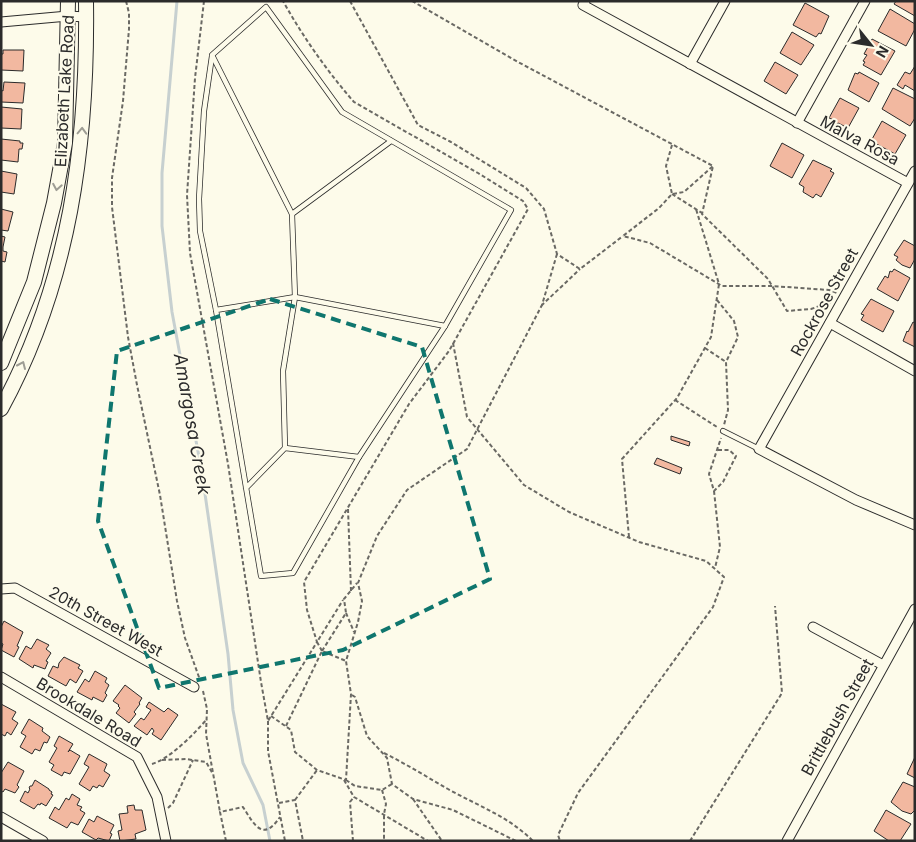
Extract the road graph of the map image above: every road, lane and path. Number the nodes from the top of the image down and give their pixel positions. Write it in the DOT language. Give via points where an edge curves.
graph roads {
  1 [pos="68,1"];
  2 [pos="86,1"];
  3 [pos="126,1"];
  4 [pos="283,1"];
  5 [pos="350,1"];
  6 [pos="412,1"];
  7 [pos="585,1"];
  8 [pos="725,1"];
  9 [pos="865,1"];
  10 [pos="68,16"];
  11 [pos="86,16"];
  12 [pos="1,22"];
  13 [pos="212,55"];
  14 [pos="690,64"];
  15 [pos="797,123"];
  16 [pos="392,141"];
  17 [pos="672,145"];
  18 [pos="713,166"];
  19 [pos="915,171"];
  20 [pos="908,183"];
  21 [pos="672,194"];
  22 [pos="696,209"];
  23 [pos="292,214"];
  24 [pos="702,214"];
  25 [pos="622,236"];
  26 [pos="557,254"];
  27 [pos="580,269"];
  28 [pos="719,284"];
  29 [pos="772,286"];
  30 [pos="295,297"];
  31 [pos="844,297"];
  32 [pos="717,300"];
  33 [pos="542,305"];
  34 [pos="216,310"];
  35 [pos="830,323"];
  36 [pos="445,326"];
  37 [pos="453,343"];
  38 [pos="705,348"];
  39 [pos="726,362"];
  40 [pos="1,363"];
  41 [pos="915,371"];
  42 [pos="674,400"];
  43 [pos="1,409"];
  44 [pos="478,430"];
  45 [pos="723,431"];
  46 [pos="285,448"];
  47 [pos="759,448"];
  48 [pos="718,450"];
  49 [pos="359,457"];
  50 [pos="246,488"];
  51 [pos="714,491"];
  52 [pos="348,506"];
  53 [pos="915,525"];
  54 [pos="629,538"];
  55 [pos="714,568"];
  56 [pos="358,583"];
  57 [pos="1,589"];
  58 [pos="350,591"];
  59 [pos="344,599"];
  60 [pos="776,606"];
  61 [pos="915,609"];
  62 [pos="346,613"];
  63 [pos="813,627"];
  64 [pos="354,632"];
  65 [pos="317,642"];
  66 [pos="322,651"];
  67 [pos="346,661"];
  68 [pos="883,665"];
  69 [pos="1,677"];
  70 [pos="261,682"];
  71 [pos="194,687"];
  72 [pos="204,692"];
  73 [pos="351,694"];
  74 [pos="271,716"];
  75 [pos="207,719"];
  76 [pos="268,721"];
  77 [pos="286,726"];
  78 [pos="382,752"];
  79 [pos="161,760"];
  80 [pos="193,760"];
  81 [pos="142,768"];
  82 [pos="317,770"];
  83 [pos="214,776"];
  84 [pos="345,779"];
  85 [pos="392,784"];
  86 [pos="382,790"];
  87 [pos="354,797"];
  88 [pos="413,799"];
  89 [pos="294,800"];
  90 [pos="278,804"];
  91 [pos="220,812"];
  92 [pos="160,814"];
  93 [pos="384,814"];
  94 [pos="1,817"];
  95 [pos="280,817"];
  96 [pos="44,841"];
  97 [pos="166,841"];
  98 [pos="226,841"];
  99 [pos="285,841"];
  100 [pos="303,841"];
  101 [pos="353,841"];
  102 [pos="384,841"];
  103 [pos="428,841"];
  104 [pos="442,841"];
  105 [pos="516,841"];
  106 [pos="534,841"];
  107 [pos="560,841"];
  108 [pos="690,841"];
  109 [pos="787,841"];
  1 -- 10 [label="main road, Elizabeth Lake Road"];
  2 -- 11 [label="main road, Elizabeth Lake Road"];
  3 -- 72 [label="path" via="128,29 123,101 112,178 112,207 128,337 160,495 177,601 185,638"];
  4 -- 37 [label="path" via="294,22 354,102 478,173 523,201 528,209"];
  5 -- 26 [label="path" via="418,125 526,188 544,209"];
  6 -- 17 [label="path"];
  7 -- 14 [label="street, Malva Rosa" via="583,5"];
  8 -- 14 [label="street"];
  9 -- 15 [label="street"];
  10 -- 11 [label="street"];
  10 -- 12 [label="street"];
  10 -- 40 [label="main road, Elizabeth Lake Road, one-way" via="65,143 54,203 34,282"];
  43 -- 11 [label="main road, Elizabeth Lake Road, one-way" via="50,296 70,216 81,144"];
  13 -- 16 [label="lane" via="266,7 342,112"];
  13 -- 23 [label="lane"];
  13 -- 34 [label="lane" via="204,112 199,199 200,231"];
  14 -- 15 [label="street, Malva Rosa"];
  15 -- 20 [label="street, Malva Rosa"];
  16 -- 23 [label="lane"];
  16 -- 36 [label="lane" via="511,210"];
  17 -- 18 [label="path"];
  17 -- 21 [label="path" via="666,166"];
  18 -- 21 [label="path" via="684,192"];
  18 -- 24 [label="path"];
  19 -- 20 [label="street, Rockrose Street"];
  20 -- 31 [label="street, Rockrose Street"];
  21 -- 22 [label="path"];
  21 -- 25 [label="path"];
  22 -- 24 [label="path"];
  22 -- 28 [label="path"];
  23 -- 30 [label="lane"];
  24 -- 29 [label="path"];
  25 -- 27 [label="path"];
  25 -- 28 [label="path" via="650,244"];
  26 -- 27 [label="path"];
  26 -- 33 [label="path"];
  27 -- 33 [label="path"];
  28 -- 29 [label="path"];
  28 -- 32 [label="path"];
  29 -- 31 [label="path" via="829,290"];
  29 -- 31 [label="path" via="787,311 811,309"];
  30 -- 34 [label="lane"];
  30 -- 36 [label="lane"];
  30 -- 46 [label="lane" via="283,372"];
  31 -- 35 [label="street, Rockrose Street"];
  32 -- 38 [label="path" via="711,337"];
  32 -- 39 [label="path" via="734,321 738,337"];
  33 -- 44 [label="path"];
  34 -- 50 [label="lane"];
  35 -- 41 [label="street"];
  35 -- 47 [label="street, Rockrose Street"];
  36 -- 49 [label="lane"];
  37 -- 44 [label="path" via="467,417"];
  37 -- 52 [label="path" via="408,404"];
  38 -- 39 [label="path"];
  38 -- 42 [label="path"];
  39 -- 45 [label="path" via="728,410"];
  42 -- 45 [label="path"];
  42 -- 54 [label="path" via="622,459"];
  44 -- 54 [label="path" via="524,484 569,512"];
  44 -- 56 [label="path" via="467,449 407,490 377,536"];
  45 -- 47 [label="lane"];
  45 -- 48 [label="path"];
  46 -- 49 [label="lane"];
  46 -- 50 [label="lane"];
  47 -- 53 [label="street" via="856,500"];
  48 -- 51 [label="path" via="709,474"];
  48 -- 51 [label="path" via="729,450 736,456 723,482"];
  49 -- 50 [label="lane" via="293,573 260,576"];
  51 -- 55 [label="path" via="720,547"];
  52 -- 58 [label="path"];
  52 -- 65 [label="path" via="304,582 307,610"];
  54 -- 55 [label="path" via="706,561"];
  55 -- 107 [label="path" via="724,577 713,607 578,793 558,835"];
  56 -- 58 [label="path"];
  56 -- 64 [label="path" via="362,601"];
  57 -- 71 [label="street, 20th Street West" via="15,588"];
  58 -- 59 [label="path"];
  59 -- 62 [label="path"];
  59 -- 65 [label="path"];
  60 -- 108 [label="path" via="782,694"];
  61 -- 68 [label="street, Brittlebush Street"];
  62 -- 64 [label="path"];
  62 -- 66 [label="path"];
  63 -- 68 [label="street"];
  64 -- 67 [label="path"];
  65 -- 66 [label="path"];
  65 -- 74 [label="path"];
  66 -- 67 [label="path"];
  66 -- 77 [label="path"];
  67 -- 73 [label="path"];
  68 -- 109 [label="street, Brittlebush Street"];
  69 -- 81 [label="street, Brookdale Road" via="137,757"];
  70 -- 76 [label="path"];
  71 -- 72 [label="path"];
  72 -- 75 [label="path"];
  73 -- 78 [label="path" via="355,697 367,736"];
  73 -- 84 [label="path"];
  74 -- 76 [label="path"];
  74 -- 77 [label="path"];
  75 -- 79 [label="path"];
  75 -- 83 [label="path" via="206,734"];
  76 -- 90 [label="path" via="268,751"];
  77 -- 82 [label="path" via="291,730 295,752"];
  78 -- 85 [label="path" via="387,758"];
  78 -- 106 [label="path" via="501,816"];
  79 -- 80 [label="path"];
  79 -- 81 [label="path"];
  80 -- 83 [label="path" via="206,762"];
  80 -- 92 [label="path" via="174,803"];
  81 -- 92 [label="street, Brookdale Road" via="157,797"];
  82 -- 84 [label="path"];
  82 -- 89 [label="path"];
  83 -- 91 [label="path"];
  84 -- 86 [label="path" via="355,786"];
  84 -- 87 [label="path"];
  85 -- 86 [label="path"];
  85 -- 88 [label="path"];
  86 -- 93 [label="path" via="386,804"];
  87 -- 93 [label="path"];
  87 -- 101 [label="path" via="350,802"];
  88 -- 104 [label="path"];
  88 -- 105 [label="path" via="453,810"];
  89 -- 90 [label="path"];
  89 -- 100 [label="path"];
  90 -- 95 [label="path"];
  91 -- 95 [label="path" via="243,807 262,831 274,827"];
  91 -- 98 [label="path"];
  92 -- 97 [label="street, Brookdale Road"];
  93 -- 102 [label="path"];
  93 -- 103 [label="path"];
  94 -- 96 [label="street"];
  95 -- 99 [label="path"];
}
